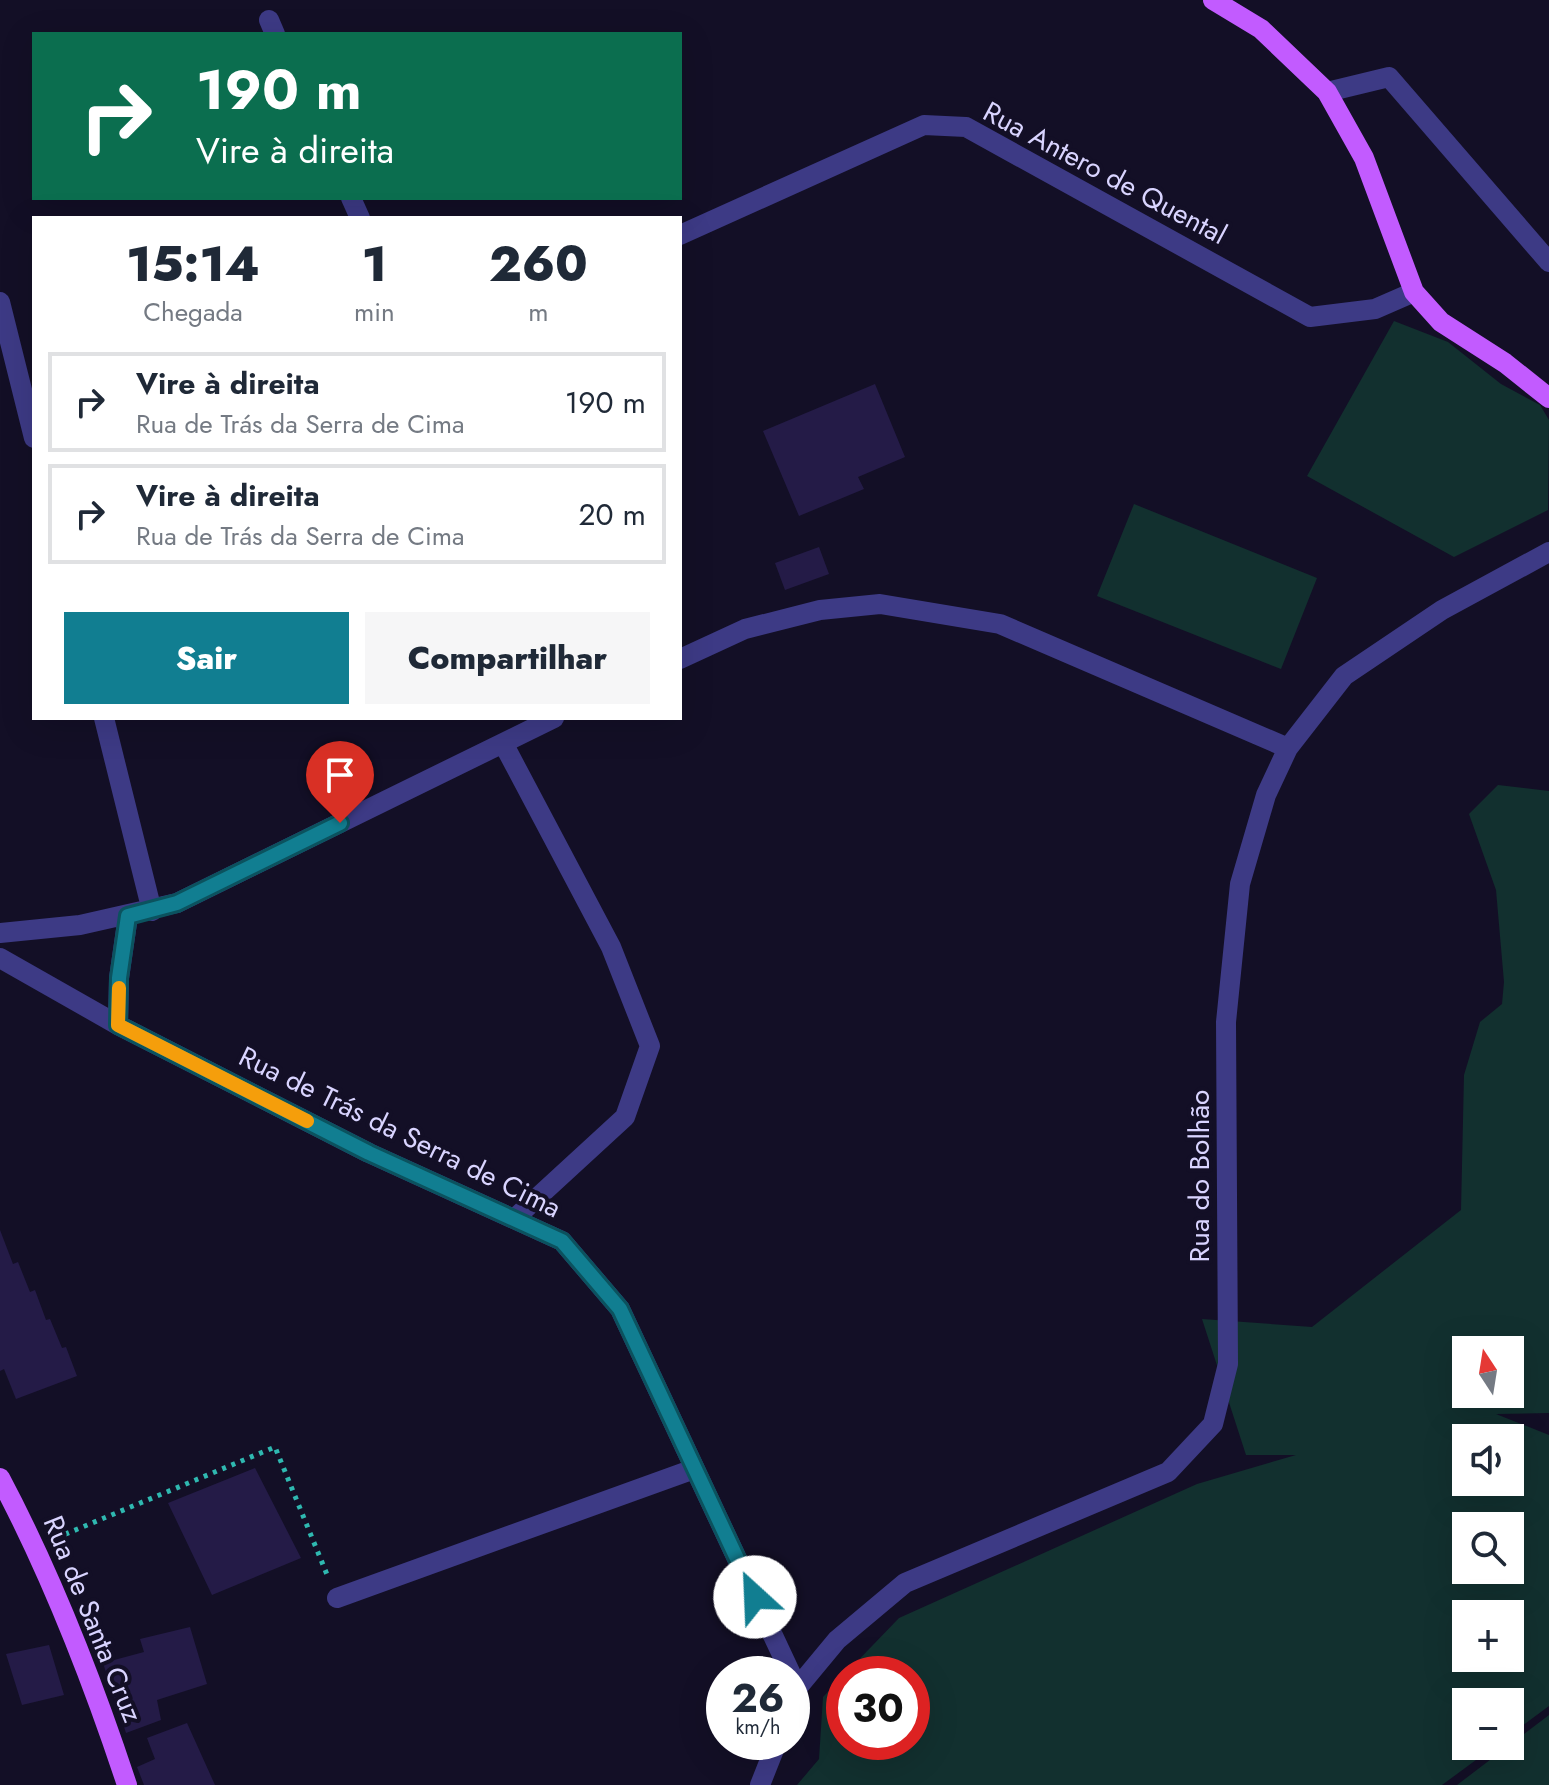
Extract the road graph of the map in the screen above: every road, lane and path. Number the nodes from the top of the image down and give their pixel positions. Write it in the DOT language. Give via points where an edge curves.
graph roads {
  1 [pos="1213,0"];
  2 [pos="1327,92"];
  3 [pos="682,234"];
  4 [pos="1549,262"];
  5 [pos="1414,292"];
  6 [pos="0,302"];
  7 [pos="1549,398"];
  8 [pos="32,430"];
  9 [pos="1549,552"];
  10 [pos="682,658"];
  11 [pos="104,720"];
  12 [pos="550,720"];
  13 [pos="503,743"];
  14 [pos="1288,748"];
  15 [pos="152,911"];
  16 [pos="128,916"];
  17 [pos="0,933"];
  18 [pos="0,958"];
  19 [pos="118,1025"];
  20 [pos="514,1219"];
  21 [pos="694,1469"];
  22 [pos="0,1478"];
  23 [pos="37,1546"];
  24 [pos="337,1598"];
  25 [pos="780,1656"];
  26 [pos="810,1668"];
  27 [pos="770,1760"];
  28 [pos="127,1785"];
  29 [pos="760,1785"];
  1 -- 2 [label="main road" via="1261,29"];
  2 -- 4 [label="street" via="1389,77"];
  2 -- 5 [label="main road" via="1364,158"];
  3 -- 5 [label="street, Rua Antero de Quental" via="924,125 966,127 1310,317 1375,309"];
  5 -- 7 [label="main road" via="1441,322"];
  6 -- 8 [label="street"];
  9 -- 14 [label="street, Rua do Bolhão" via="1442,610 1344,676"];
  10 -- 14 [label="street" via="745,629 820,610 880,604 1000,624"];
  11 -- 15 [label="street"];
  12 -- 13 [label="street"];
  13 -- 15 [label="street"];
  13 -- 20 [label="street" via="611,947 650,1046 625,1117"];
  14 -- 26 [label="street, Rua do Bolhão" via="1266,795 1240,884 1226,1022 1228,1364 1213,1424 1168,1472 905,1583"];
  15 -- 16 [label="street"];
  16 -- 17 [label="street"];
  16 -- 19 [label="street"];
  18 -- 19 [label="street, Rua de Trás da Serra de Cima"];
  19 -- 20 [label="street, Rua de Trás da Serra de Cima" via="369,1153"];
  20 -- 21 [label="street, Rua de Trás da Serra de Cima" via="562,1241 620,1309"];
  21 -- 24 [label="street"];
  21 -- 25 [label="street, Rua de Trás da Serra de Cima"];
  22 -- 23 [label="main road, Rua de Santa Cruz"];
  23 -- 24 [label="path" via="275,1447"];
  23 -- 28 [label="main road, Rua de Santa Cruz"];
  27 -- 29 [label="street"];
}
